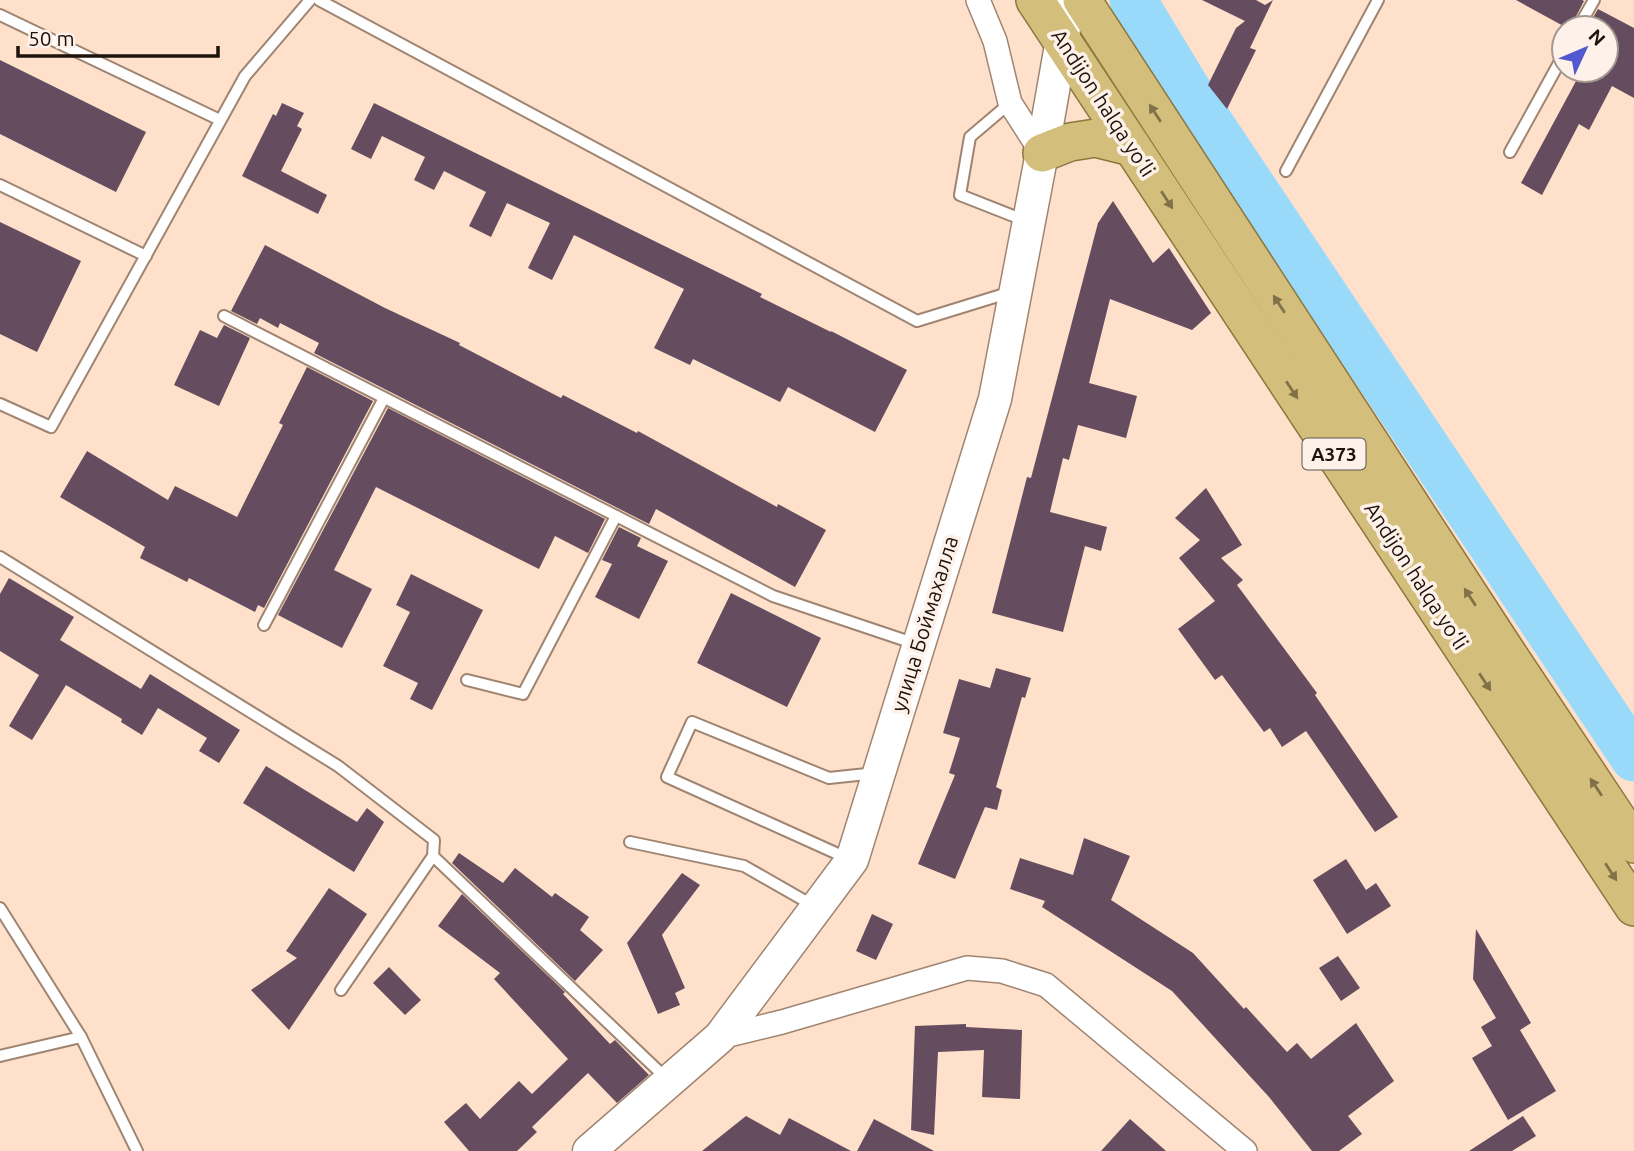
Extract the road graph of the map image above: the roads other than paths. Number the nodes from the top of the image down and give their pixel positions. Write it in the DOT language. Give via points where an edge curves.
graph roads {
  1 [pos="310,0"];
  2 [pos="319,0"];
  3 [pos="978,0"];
  4 [pos="1035,0"];
  5 [pos="1069,0"];
  6 [pos="1082,0"];
  7 [pos="1378,0"];
  8 [pos="0,15"];
  9 [pos="1062,41"];
  10 [pos="1550,79"];
  11 [pos="1010,103"];
  12 [pos="220,120"];
  13 [pos="1132,147"];
  14 [pos="1510,152"];
  15 [pos="1042,153"];
  16 [pos="1286,171"];
  17 [pos="0,185"];
  18 [pos="1029,222"];
  19 [pos="146,256"];
  20 [pos="1016,290"];
  21 [pos="224,316"];
  22 [pos="384,398"];
  23 [pos="0,404"];
  24 [pos="616,516"];
  25 [pos="0,557"];
  26 [pos="264,625"];
  27 [pos="918,645"];
  28 [pos="467,680"];
  29 [pos="879,772"];
  30 [pos="630,842"];
  31 [pos="1634,844"];
  32 [pos="433,856"];
  33 [pos="852,860"];
  34 [pos="1634,907"];
  35 [pos="0,908"];
  36 [pos="817,908"];
  37 [pos="341,990"];
  38 [pos="81,1037"];
  39 [pos="720,1037"];
  40 [pos="0,1056"];
  41 [pos="669,1081"];
  42 [pos="137,1151"];
  43 [pos="589,1151"];
  44 [pos="1245,1151"];
  1 -- 12 [label="lane" via="246,76"];
  2 -- 20 [label="lane" via="917,321"];
  3 -- 11 [label="street" via="995,41"];
  4 -- 9 [label="highway, Andijon halqa yo‘li / A373"];
  5 -- 9 [label="main road, улица Боймахалла"];
  31 -- 6 [label="highway, Andijon halqa yo‘li / A373, one-way"];
  7 -- 16 [label="lane"];
  8 -- 12 [label="lane"];
  9 -- 13 [label="highway, Andijon halqa yo‘li / A373"];
  9 -- 15 [label="main road, улица Боймахалла"];
  10 -- 14 [label="lane"];
  11 -- 15 [label="street"];
  11 -- 18 [label="lane" via="970,137 960,195"];
  12 -- 19 [label="lane"];
  13 -- 15 [label="highway" via="1096,138"];
  13 -- 34 [label="highway, Andijon halqa yo‘li / A373, one-way"];
  15 -- 18 [label="main road, улица Боймахалла"];
  17 -- 19 [label="lane"];
  18 -- 20 [label="main road, улица Боймахалла"];
  19 -- 23 [label="lane" via="51,427"];
  20 -- 27 [label="main road, улица Боймахалла" via="995,399"];
  21 -- 22 [label="lane"];
  22 -- 24 [label="lane"];
  22 -- 26 [label="lane"];
  24 -- 27 [label="lane" via="773,596"];
  24 -- 28 [label="lane" via="523,694"];
  25 -- 32 [label="lane" via="338,766 434,840"];
  27 -- 29 [label="main road, улица Боймахалла"];
  29 -- 33 [label="main road, улица Боймахалла"];
  29 -- 33 [label="lane" via="829,778 692,722 667,777"];
  30 -- 36 [label="lane" via="744,866"];
  32 -- 37 [label="lane"];
  32 -- 41 [label="lane"];
  33 -- 36 [label="main road, улица Боймахалла"];
  35 -- 38 [label="lane"];
  36 -- 39 [label="main road, улица Боймахалла"];
  38 -- 40 [label="lane"];
  38 -- 42 [label="lane"];
  39 -- 41 [label="main road, улица Боймахалла"];
  39 -- 44 [label="street" via="967,968 1002,971 1046,985"];
  41 -- 43 [label="main road, улица Боймахалла"];
}
